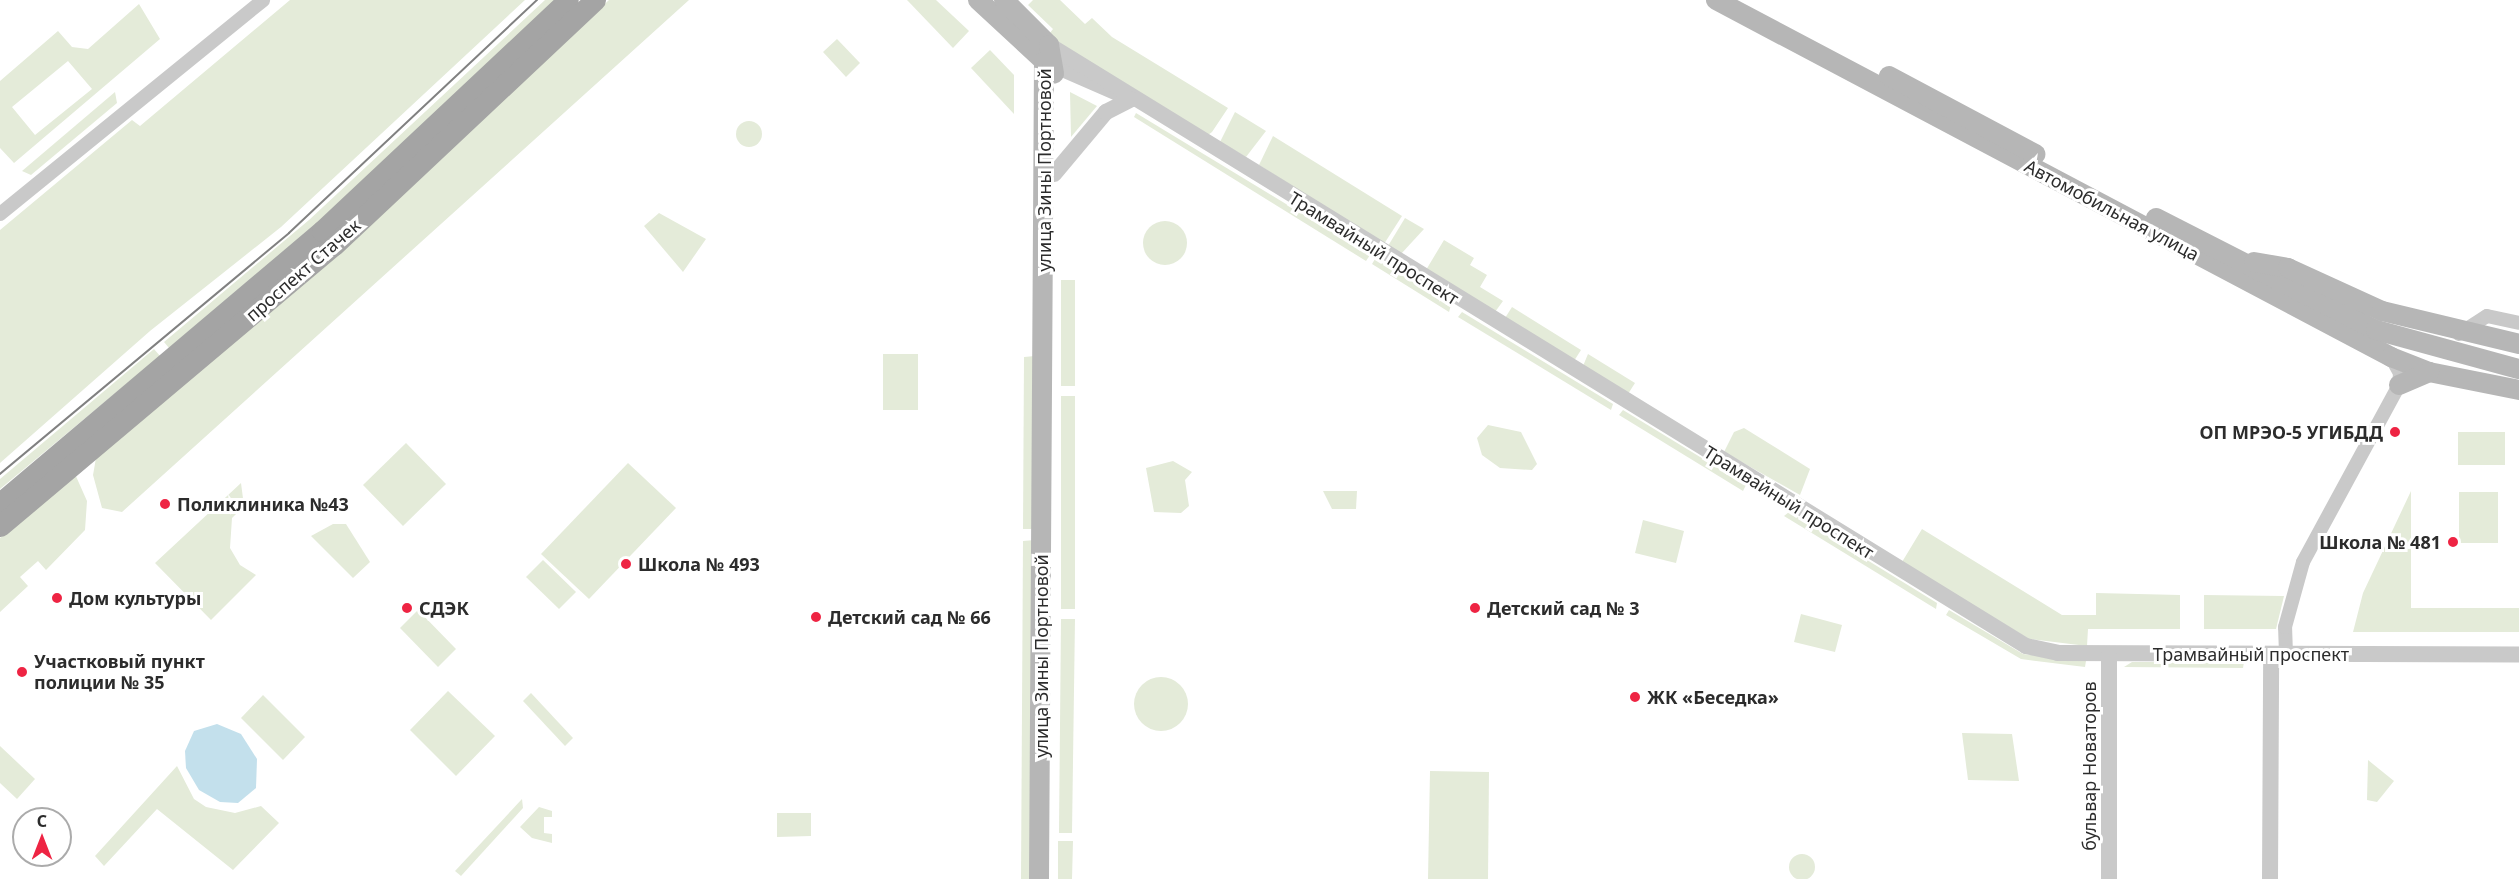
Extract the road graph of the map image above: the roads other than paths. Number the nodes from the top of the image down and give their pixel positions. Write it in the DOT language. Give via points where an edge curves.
graph roads {
  1 [pos="263,0"];
  2 [pos="568,0"];
  3 [pos="595,0"];
  4 [pos="978,0"];
  5 [pos="1004,0"];
  6 [pos="1716,0"];
  7 [pos="1743,0"];
  8 [pos="1049,57"];
  9 [pos="1131,99"];
  10 [pos="1054,174"];
  11 [pos="0,214"];
  12 [pos="2234,259"];
  13 [pos="2495,318"];
  14 [pos="2519,323"];
  15 [pos="2459,334"];
  16 [pos="2484,338"];
  17 [pos="2519,345"];
  18 [pos="2391,357"];
  19 [pos="2519,369"];
  20 [pos="2428,372"];
  21 [pos="2399,385"];
  22 [pos="2519,390"];
  23 [pos="0,503"];
  24 [pos="0,526"];
  25 [pos="2109,654"];
  26 [pos="2278,654"];
  27 [pos="2519,655"];
  28 [pos="1040,879"];
  29 [pos="1052,879"];
  30 [pos="2109,879"];
  31 [pos="2270,879"];
  1 -- 11 [label="street"];
  2 -- 23 [label="main road, проспект Стачек" via="322,231"];
  3 -- 24 [label="main road, проспект Стачек" via="334,245"];
  4 -- 8 [label="main road, Трамвайный проспект"];
  5 -- 8 [label="main road, Трамвайный проспект"];
  6 -- 18 [label="main road, Автомобильная улица"];
  7 -- 12 [label="main road, Автомобильная улица"];
  8 -- 9 [label="street, Трамвайный проспект"];
  8 -- 10 [label="main road, улица Зины Портновой"];
  8 -- 28 [label="main road, улица Зины Портновой"];
  9 -- 10 [label="street" via="1106,112"];
  9 -- 25 [label="street, Трамвайный проспект" via="2014,640 2058,653"];
  10 -- 29 [label="main road, улица Зины Портновой"];
  12 -- 15 [label="main road" via="2288,268 2382,311"];
  12 -- 19 [label="main road, Автомобильная улица" via="2376,330"];
  13 -- 14 [label="street"];
  13 -- 15 [label="street" via="2478,317"];
  13 -- 16 [label="street"];
  15 -- 16 [label="main road"];
  16 -- 17 [label="main road"];
  18 -- 20 [label="main road, Автомобильная улица"];
  18 -- 21 [label="street" via="2400,374"];
  20 -- 21 [label="main road"];
  20 -- 22 [label="main road, Автомобильная улица"];
  21 -- 26 [label="street" via="2303,562"];
  25 -- 26 [label="street, Трамвайный проспект"];
  25 -- 30 [label="street, бульвар Новаторов"];
  26 -- 27 [label="street, Трамвайный проспект"];
  26 -- 31 [label="street"];
}
